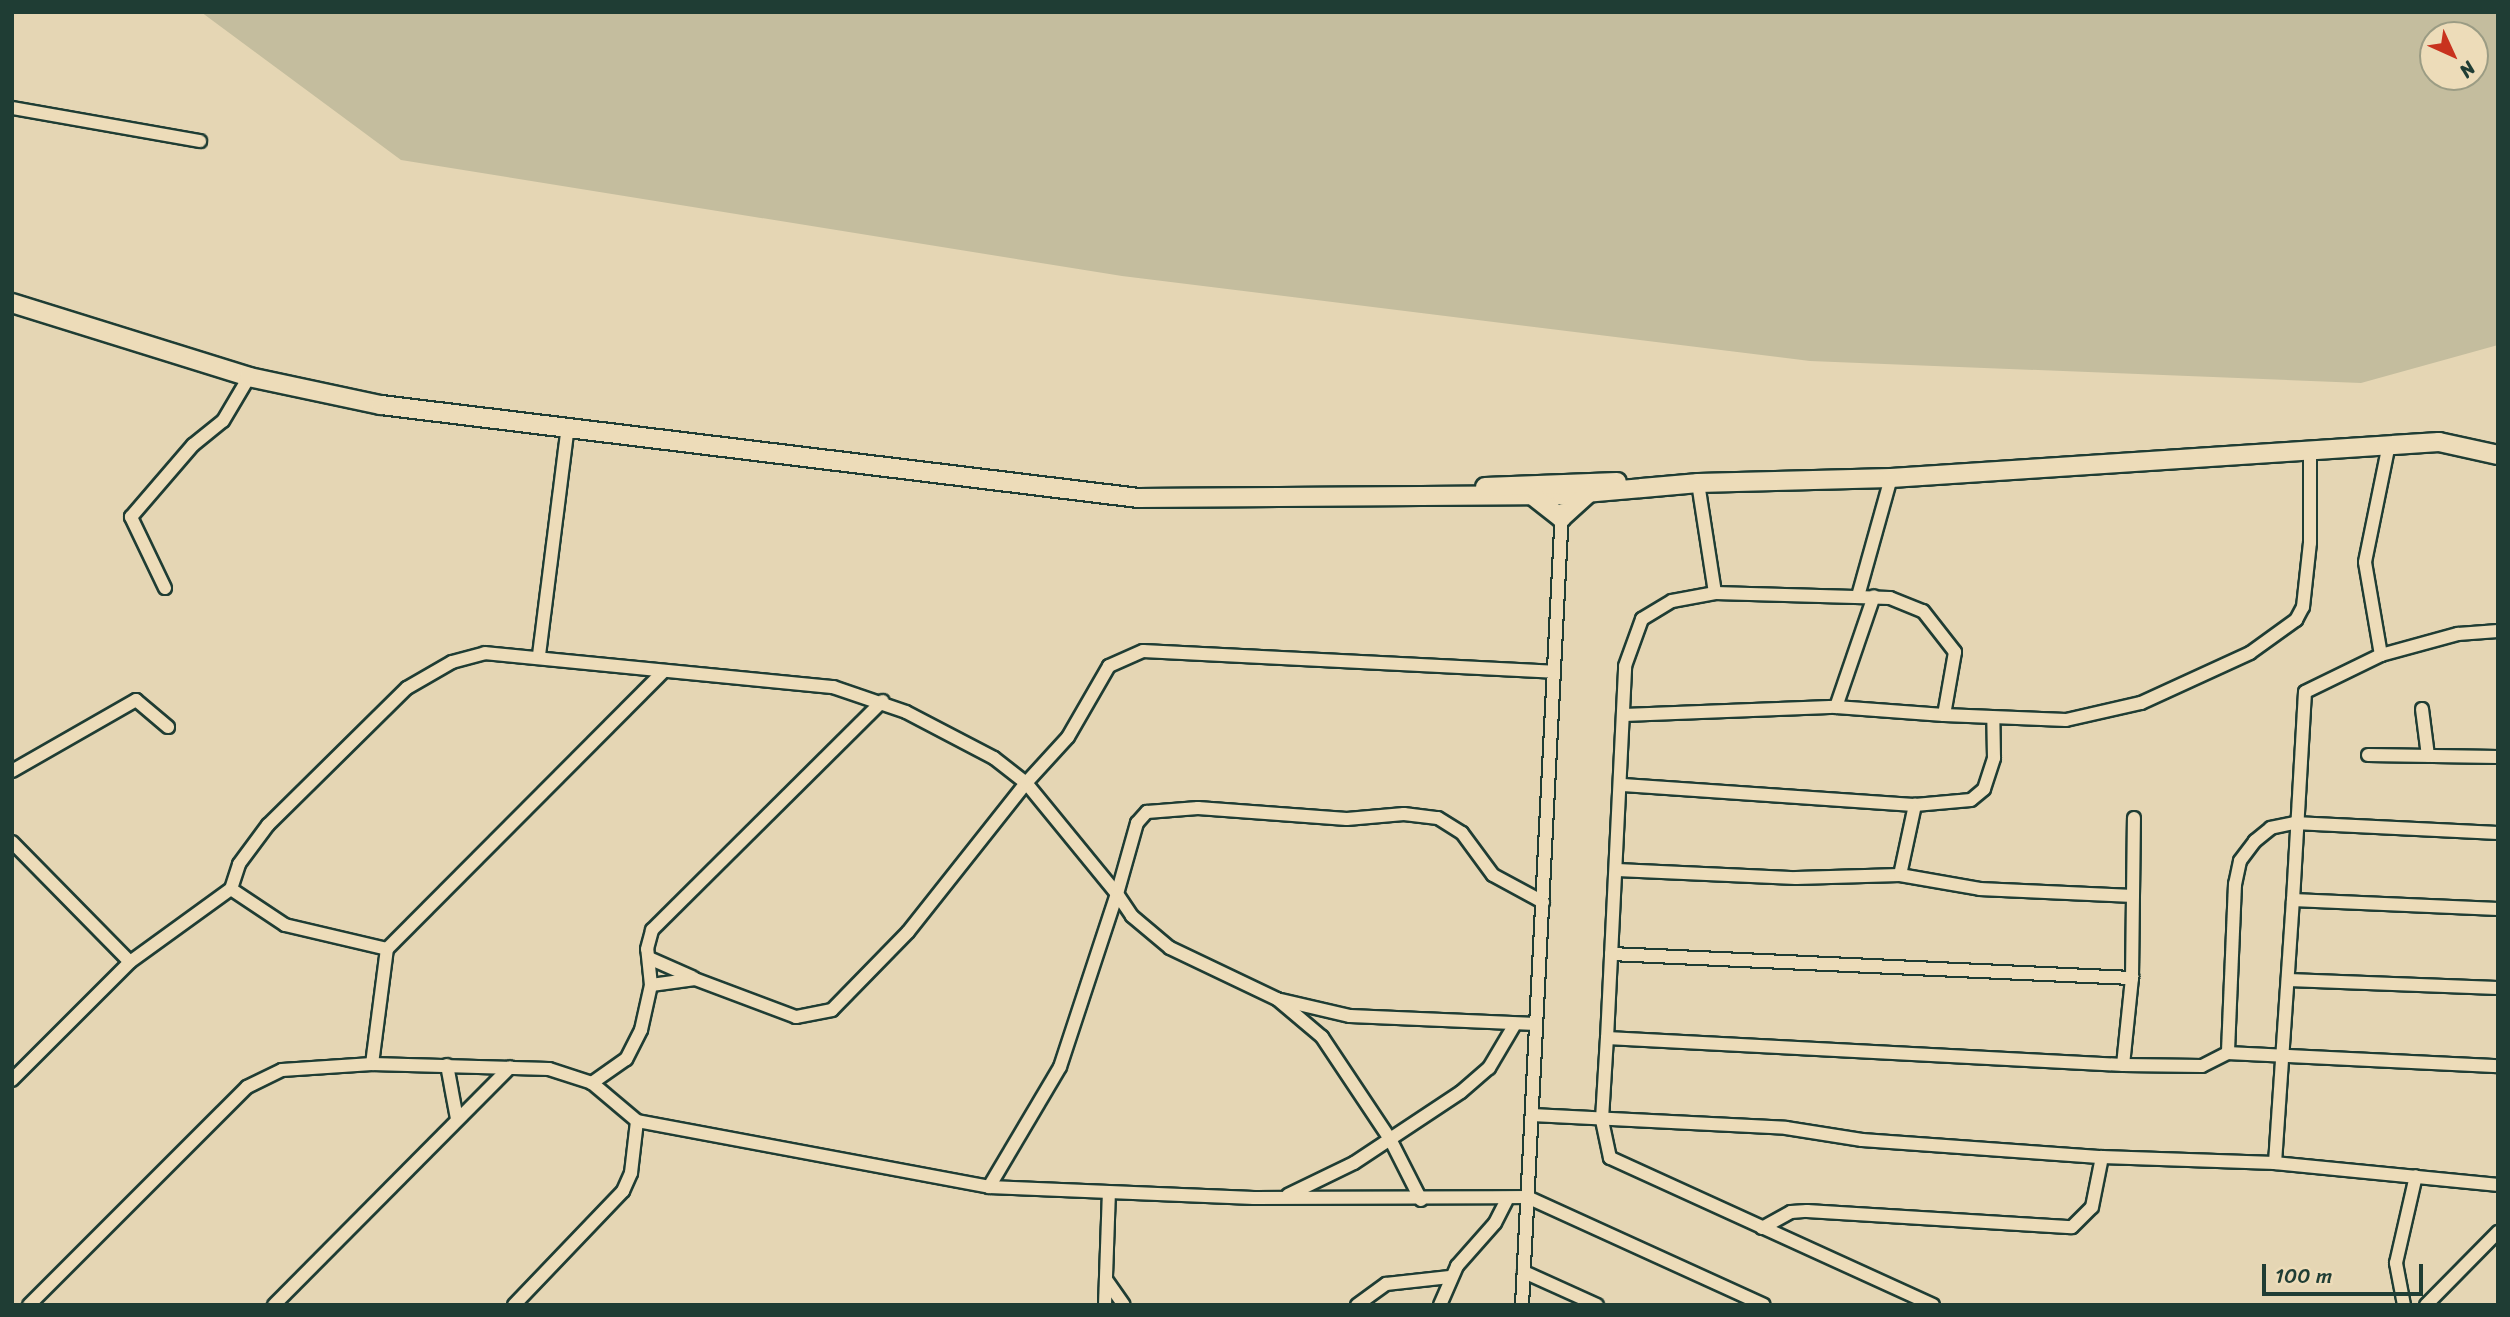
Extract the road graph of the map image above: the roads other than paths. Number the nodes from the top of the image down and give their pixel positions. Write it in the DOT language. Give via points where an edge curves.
graph roads {
  1 [pos="12,107"];
  2 [pos="200,141"];
  3 [pos="12,303"];
  4 [pos="249,377"];
  5 [pos="568,427"];
  6 [pos="2389,444"];
  7 [pos="2310,452"];
  8 [pos="2498,454"];
  9 [pos="1891,478"];
  10 [pos="1698,482"];
  11 [pos="1666,485"];
  12 [pos="1562,488"];
  13 [pos="1439,493"];
  14 [pos="1588,494"];
  15 [pos="1533,496"];
  16 [pos="1562,518"];
  17 [pos="165,588"];
  18 [pos="1714,593"];
  19 [pos="1858,596"];
  20 [pos="1874,596"];
  21 [pos="2498,631"];
  22 [pos="2381,654"];
  23 [pos="539,655"];
  24 [pos="664,671"];
  25 [pos="1553,672"];
  26 [pos="883,701"];
  27 [pos="1836,707"];
  28 [pos="2422,709"];
  29 [pos="1624,715"];
  30 [pos="1944,715"];
  31 [pos="1993,719"];
  32 [pos="167,727"];
  33 [pos="2368,755"];
  34 [pos="2428,756"];
  35 [pos="2498,757"];
  36 [pos="12,771"];
  37 [pos="1026,783"];
  38 [pos="1622,785"];
  39 [pos="1915,804"];
  40 [pos="2134,818"];
  41 [pos="2294,823"];
  42 [pos="2498,833"];
  43 [pos="13,841"];
  44 [pos="1617,870"];
  45 [pos="1900,875"];
  46 [pos="231,889"];
  47 [pos="1117,894"];
  48 [pos="2133,897"];
  49 [pos="2293,900"];
  50 [pos="1543,902"];
  51 [pos="2498,909"];
  52 [pos="387,949"];
  53 [pos="1611,954"];
  54 [pos="651,959"];
  55 [pos="130,962"];
  56 [pos="2132,978"];
  57 [pos="695,979"];
  58 [pos="2288,980"];
  59 [pos="651,985"];
  60 [pos="2498,988"];
  61 [pos="1277,999"];
  62 [pos="1515,1024"];
  63 [pos="1536,1024"];
  64 [pos="1607,1038"];
  65 [pos="2228,1053"];
  66 [pos="2284,1058"];
  67 [pos="372,1064"];
  68 [pos="447,1065"];
  69 [pos="2123,1065"];
  70 [pos="2498,1066"];
  71 [pos="510,1067"];
  72 [pos="12,1080"];
  73 [pos="592,1083"];
  74 [pos="1532,1115"];
  75 [pos="457,1119"];
  76 [pos="1602,1119"];
  77 [pos="637,1121"];
  78 [pos="1390,1139"];
  79 [pos="2102,1157"];
  80 [pos="2275,1164"];
  81 [pos="2416,1176"];
  82 [pos="2498,1185"];
  83 [pos="989,1187"];
  84 [pos="1109,1193"];
  85 [pos="1527,1197"];
  86 [pos="1281,1198"];
  87 [pos="1421,1200"];
  88 [pos="1506,1201"];
  89 [pos="1762,1228"];
  90 [pos="2498,1232"];
  91 [pos="1524,1272"];
  92 [pos="1450,1278"];
  93 [pos="1107,1281"];
  94 [pos="29,1305"];
  95 [pos="274,1305"];
  96 [pos="514,1305"];
  97 [pos="1105,1305"];
  98 [pos="1124,1305"];
  99 [pos="1357,1305"];
  100 [pos="1440,1305"];
  101 [pos="1522,1305"];
  102 [pos="1597,1305"];
  103 [pos="1764,1305"];
  104 [pos="1933,1305"];
  105 [pos="2404,1305"];
  106 [pos="2426,1305"];
  1 -- 2 [label="street"];
  3 -- 4 [label="street"];
  4 -- 5 [label="street" via="381,405"];
  4 -- 17 [label="street" via="223,421 193,445 131,517"];
  5 -- 13 [label="street" via="1138,498"];
  5 -- 23 [label="street"];
  6 -- 7 [label="street"];
  6 -- 8 [label="street" via="2439,442"];
  6 -- 22 [label="street" via="2365,562"];
  7 -- 9 [label="street"];
  7 -- 31 [label="street" via="2304,607 2284,630 2173,692 2141,703 2066,720"];
  9 -- 10 [label="street"];
  9 -- 19 [label="street"];
  10 -- 11 [label="street"];
  10 -- 18 [label="street"];
  11 -- 12 [label="street"];
  11 -- 14 [label="street"];
  12 -- 13 [label="street"];
  12 -- 14 [label="street"];
  12 -- 15 [label="street"];
  12 -- 16 [label="street"];
  13 -- 15 [label="street"];
  14 -- 16 [label="street"];
  15 -- 16 [label="street"];
  16 -- 25 [label="street"];
  18 -- 19 [label="street"];
  18 -- 29 [label="street" via="1672,601 1642,619 1627,651"];
  19 -- 20 [label="street"];
  20 -- 27 [label="street"];
  20 -- 30 [label="street" via="1923,611 1948,638 1956,669"];
  21 -- 22 [label="street" via="2458,634"];
  22 -- 41 [label="street" via="2311,687 2301,699"];
  23 -- 24 [label="street"];
  23 -- 46 [label="street" via="485,653 452,662 407,688 268,825 239,864"];
  24 -- 26 [label="street" via="821,686"];
  24 -- 52 [label="street"];
  25 -- 37 [label="street" via="1143,651 1109,666 1068,737"];
  25 -- 50 [label="street"];
  26 -- 37 [label="street" via="995,758"];
  26 -- 54 [label="street" via="652,930 647,949"];
  27 -- 29 [label="street"];
  27 -- 30 [label="street"];
  28 -- 34 [label="street"];
  29 -- 38 [label="street"];
  30 -- 31 [label="street"];
  31 -- 39 [label="street" via="1994,758 1984,789 1970,800"];
  32 -- 36 [label="street" via="136,701"];
  33 -- 34 [label="street"];
  34 -- 35 [label="street"];
  37 -- 47 [label="street"];
  37 -- 57 [label="street" via="908,932 832,1010 796,1017"];
  38 -- 39 [label="street"];
  38 -- 44 [label="street"];
  39 -- 45 [label="street"];
  40 -- 48 [label="street"];
  41 -- 42 [label="street"];
  41 -- 49 [label="street"];
  41 -- 65 [label="street" via="2271,828 2240,862"];
  43 -- 55 [label="street"];
  44 -- 45 [label="street" via="1796,878"];
  44 -- 53 [label="street"];
  45 -- 48 [label="street" via="1980,889"];
  46 -- 52 [label="street" via="285,925"];
  46 -- 55 [label="street" via="165,931"];
  47 -- 50 [label="street" via="1141,816 1198,808 1347,819 1404,814 1438,818 1462,833 1493,875"];
  47 -- 61 [label="street" via="1150,934 1170,948"];
  47 -- 83 [label="street" via="1060,1067"];
  48 -- 56 [label="street"];
  49 -- 51 [label="street"];
  49 -- 58 [label="street"];
  50 -- 63 [label="street"];
  52 -- 67 [label="street"];
  53 -- 56 [label="street"];
  53 -- 64 [label="street"];
  54 -- 57 [label="street"];
  54 -- 59 [label="street"];
  55 -- 72 [label="street"];
  56 -- 69 [label="street"];
  57 -- 59 [label="street"];
  58 -- 60 [label="street"];
  58 -- 66 [label="street"];
  59 -- 73 [label="street" via="631,1051"];
  61 -- 62 [label="street" via="1350,1016"];
  61 -- 78 [label="street" via="1322,1037"];
  62 -- 63 [label="street"];
  62 -- 78 [label="street" via="1489,1068"];
  63 -- 74 [label="street"];
  64 -- 69 [label="street"];
  64 -- 76 [label="street"];
  65 -- 66 [label="street"];
  65 -- 69 [label="street" via="2202,1066"];
  66 -- 70 [label="street"];
  66 -- 80 [label="street"];
  67 -- 68 [label="street"];
  67 -- 94 [label="street" via="282,1070 247,1087"];
  68 -- 71 [label="street"];
  68 -- 75 [label="street"];
  71 -- 73 [label="street" via="549,1069"];
  71 -- 75 [label="street"];
  73 -- 77 [label="street"];
  74 -- 76 [label="street"];
  74 -- 85 [label="street"];
  75 -- 95 [label="street"];
  76 -- 79 [label="street" via="1786,1128 1863,1140"];
  76 -- 89 [label="street" via="1606,1152 1615,1163"];
  77 -- 83 [label="street"];
  77 -- 96 [label="street" via="631,1173 623,1191"];
  78 -- 86 [label="street" via="1332,1175"];
  78 -- 87 [label="street"];
  79 -- 80 [label="street"];
  79 -- 89 [label="street" via="2092,1208 2072,1227 1807,1211 1791,1212"];
  80 -- 81 [label="street"];
  81 -- 82 [label="street"];
  81 -- 105 [label="street" via="2396,1263"];
  83 -- 84 [label="street"];
  84 -- 86 [label="street"];
  84 -- 93 [label="street"];
  85 -- 88 [label="street"];
  85 -- 91 [label="street"];
  85 -- 103 [label="street"];
  86 -- 87 [label="street"];
  87 -- 88 [label="street"];
  88 -- 92 [label="street"];
  89 -- 104 [label="street"];
  90 -- 106 [label="street"];
  91 -- 101 [label="street"];
  91 -- 102 [label="street"];
  92 -- 99 [label="street" via="1387,1284"];
  92 -- 100 [label="street"];
  93 -- 97 [label="street"];
  93 -- 98 [label="street"];
}
